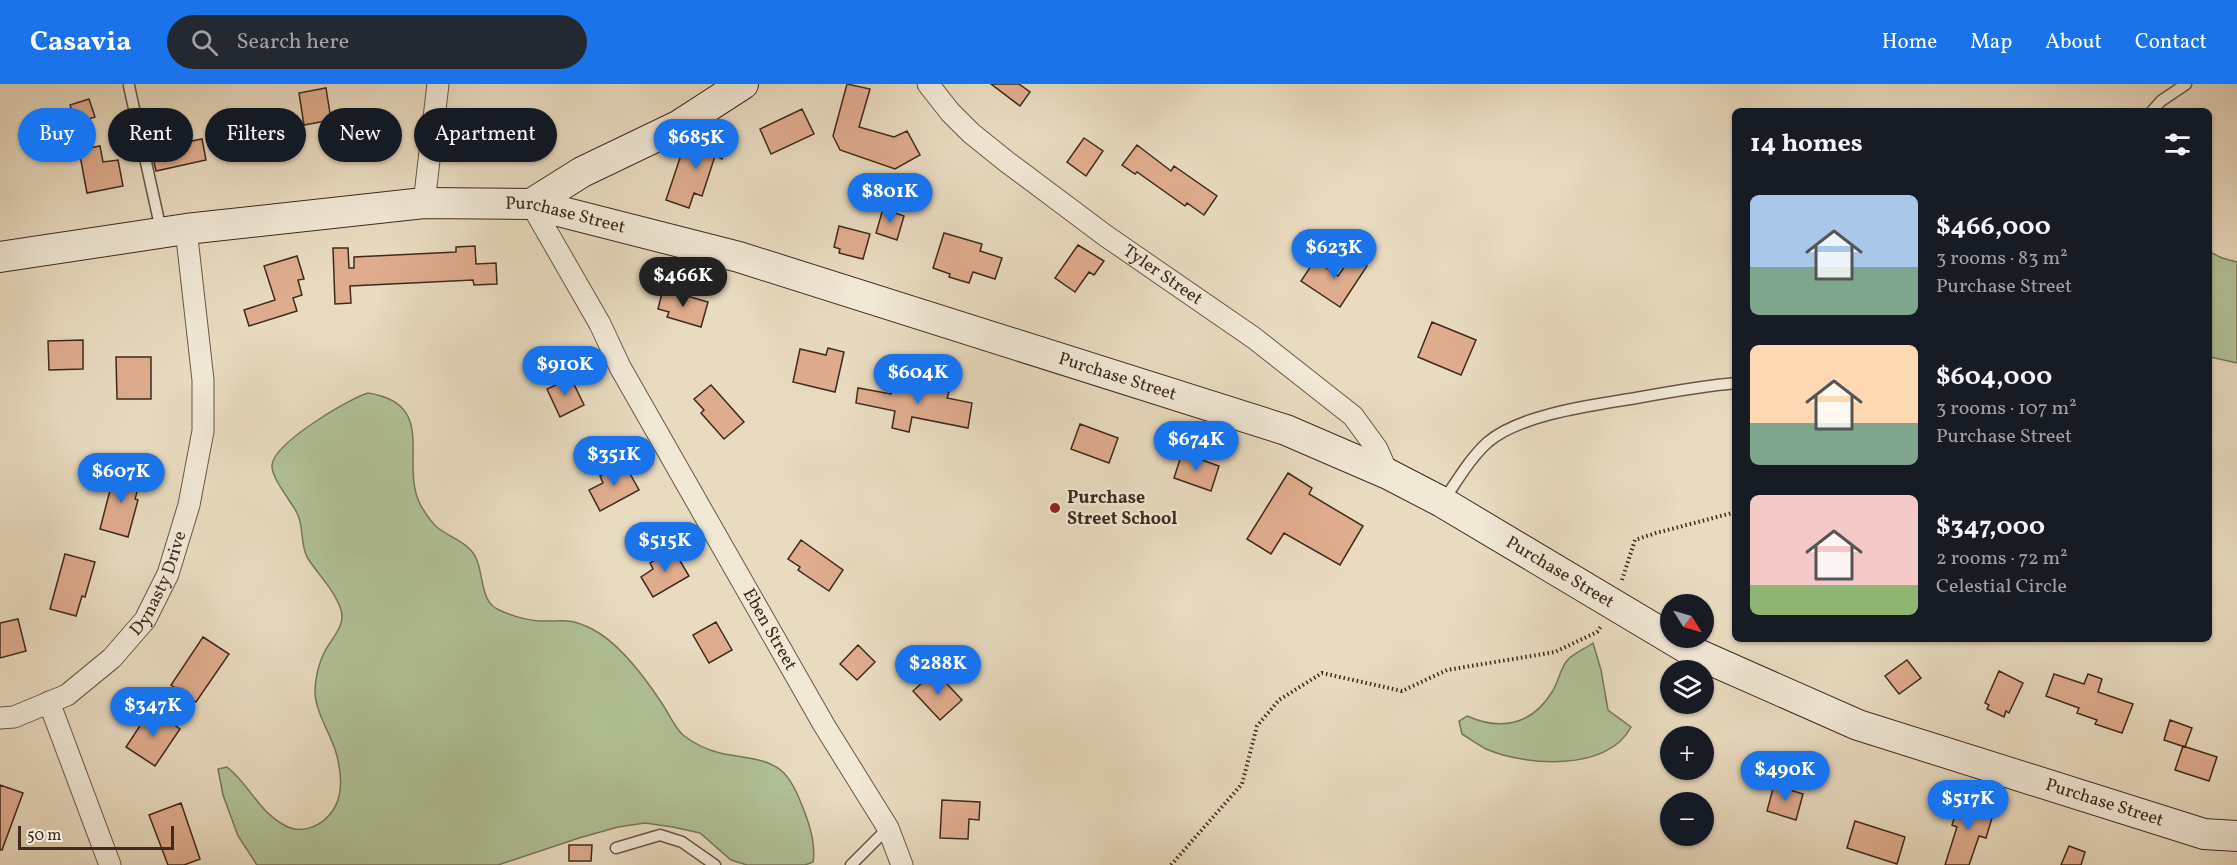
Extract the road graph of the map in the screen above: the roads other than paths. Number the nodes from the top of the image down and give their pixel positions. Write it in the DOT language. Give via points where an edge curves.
graph roads {
  1 [pos="438,84"];
  2 [pos="743,84"];
  3 [pos="928,84"];
  4 [pos="2186,84"];
  5 [pos="129,86"];
  6 [pos="2155,108"];
  7 [pos="424,203"];
  8 [pos="531,204"];
  9 [pos="174,231"];
  10 [pos="0,256"];
  11 [pos="1732,384"];
  12 [pos="1388,474"];
  13 [pos="1442,502"];
  14 [pos="49,702"];
  15 [pos="0,718"];
  16 [pos="888,828"];
  17 [pos="2237,836"];
  18 [pos="616,848"];
  19 [pos="110,865"];
  20 [pos="715,865"];
  21 [pos="851,865"];
  22 [pos="903,865"];
  1 -- 7 [label="street"];
  2 -- 8 [label="main road" via="678,126 582,172"];
  3 -- 12 [label="street, Tyler Street" via="971,133 1007,162 1254,338 1353,416 1377,449"];
  4 -- 6 [label="lane"];
  5 -- 9 [label="lane"];
  7 -- 8 [label="main road, Purchase Street"];
  7 -- 9 [label="main road, Purchase Street"];
  8 -- 12 [label="main road, Purchase Street" via="739,257 1286,430"];
  8 -- 16 [label="street, Eben Street" via="783,653"];
  9 -- 10 [label="main road, Purchase Street"];
  9 -- 14 [label="street, Dynasty Drive" via="203,390 203,431 186,515 168,574 145,620 112,658 67,695"];
  11 -- 13 [label="lane" via="1548,415 1504,432 1488,442"];
  12 -- 13 [label="main road, Purchase Street"];
  13 -- 17 [label="main road, Purchase Street" via="1695,653 1858,725 2204,834"];
  14 -- 15 [label="street, Dynasty Drive" via="14,717"];
  14 -- 19 [label="street"];
  16 -- 21 [label="lane"];
  16 -- 22 [label="street, Eben Street"];
  18 -- 20 [label="lane" via="660,835 682,842"];
}
